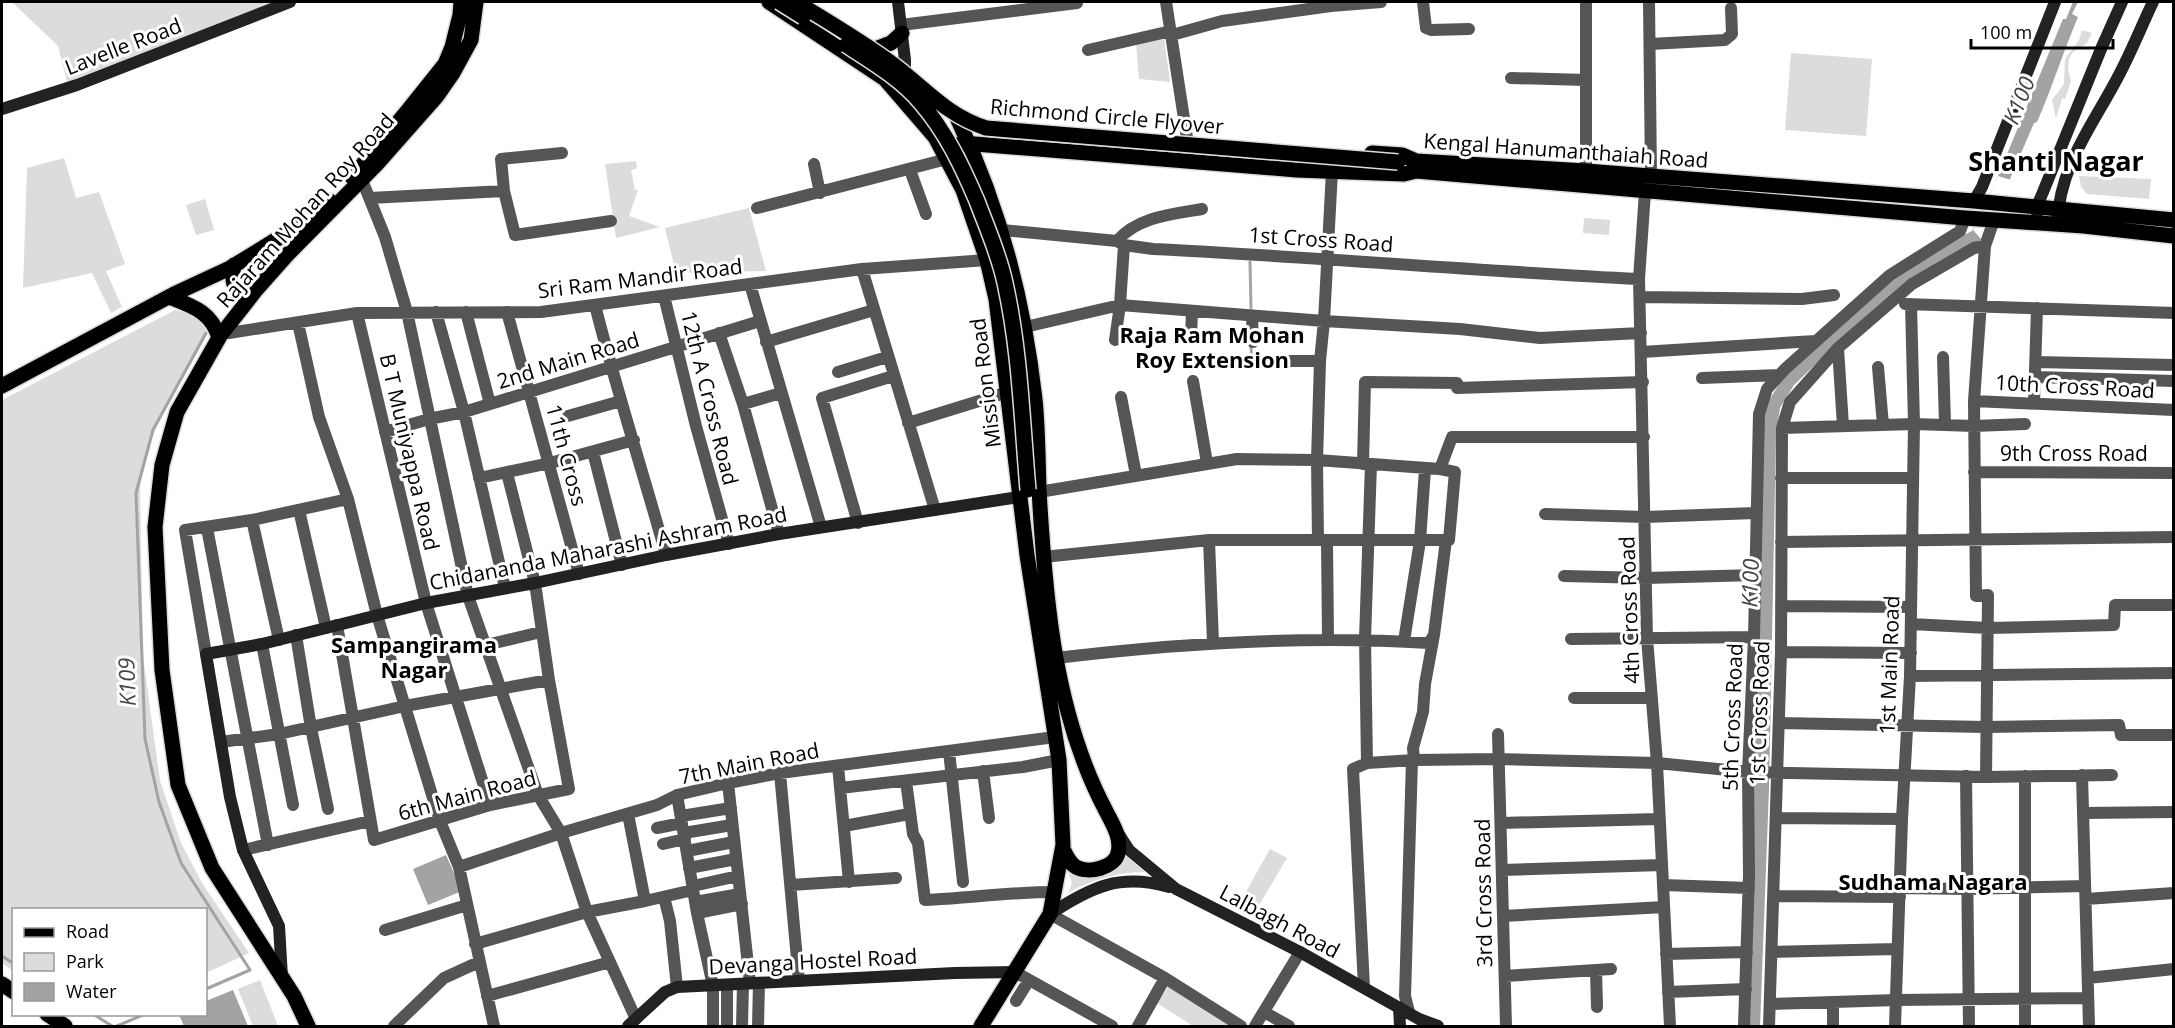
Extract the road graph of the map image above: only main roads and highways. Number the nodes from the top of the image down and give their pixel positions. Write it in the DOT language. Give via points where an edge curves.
graph roads {
  1 [pos="462,2"];
  2 [pos="476,2"];
  3 [pos="769,2"];
  4 [pos="779,2"];
  5 [pos="796,2"];
  6 [pos="802,2"];
  7 [pos="902,29"];
  8 [pos="875,49"];
  9 [pos="921,102"];
  10 [pos="958,120"];
  11 [pos="970,144"];
  12 [pos="941,147"];
  13 [pos="1399,166"];
  14 [pos="1416,166"];
  15 [pos="2057,217"];
  16 [pos="2174,220"];
  17 [pos="2174,236"];
  18 [pos="234,266"];
  19 [pos="172,296"];
  20 [pos="250,297"];
  21 [pos="222,334"];
  22 [pos="2,386"];
  23 [pos="1029,493"];
  24 [pos="1063,849"];
  25 [pos="50,1016"];
  26 [pos="65,1026"];
  27 [pos="308,1026"];
  28 [pos="981,1026"];
  1 -- 18 [label="main road, Rajaram Mohan Roy Road" via="452,48 444,64 363,165 322,208"];
  2 -- 20 [label="main road, Rajaram Mohan Roy Road" via="471,40 437,96"];
  3 -- 12 [label="main road, Mission Road" via="885,79"];
  4 -- 9 [label="main road, Richmond Circle Flyover, bridge" via="891,75"];
  5 -- 13 [label="main road, Richmond Circle Flyover, bridge" via="871,48 956,116 986,128"];
  6 -- 8 [label="main road"];
  7 -- 8 [label="main road" via="891,43"];
  8 -- 10 [label="main road" via="906,70"];
  9 -- 13 [label="main road, Richmond Circle Flyover" via="975,131 996,136"];
  9 -- 23 [label="main road, Richmond Circle Flyover, bridge" via="958,157 1000,264 1010,307"];
  10 -- 11 [label="main road, Mission Road"];
  10 -- 12 [label="main road"];
  10 -- 14 [label="main road, Kengal Hanumanthaiah Road" via="1402,155"];
  11 -- 12 [label="main road, Kengal Hanumanthaiah Road"];
  11 -- 14 [label="main road, Kengal Hanumanthaiah Road" via="1332,171 1404,174"];
  11 -- 23 [label="main road, Mission Road" via="1002,230 1025,327 1035,401"];
  12 -- 23 [label="main road, Mission Road" via="963,190 987,260"];
  13 -- 14 [label="main road, Richmond Circle Flyover"];
  14 -- 15 [label="main road, Kengal Hanumanthaiah Road" via="1645,192 1982,219 2036,222"];
  14 -- 15 [label="main road, Kengal Hanumanthaiah Road" via="1586,171 1987,202 2037,206"];
  15 -- 16 [label="main road, Kengal Hanumanthaiah Road"];
  15 -- 17 [label="main road, Kengal Hanumanthaiah Road"];
  18 -- 19 [label="main road, Rajaram Mohan Roy Road"];
  18 -- 20 [label="main road" via="234,288"];
  19 -- 21 [label="main road" via="204,312"];
  19 -- 22 [label="main road, Rajaram Mohan Roy Road"];
  20 -- 21 [label="main road, Rajaram Mohan Roy Road"];
  21 -- 27 [label="main road, Rajaram Mohan Roy Road" via="177,412 162,465 155,527 162,670 180,790 212,868 282,976"];
  23 -- 24 [label="main road, Richmond Circle Flyover" via="1022,516 1059,760"];
  23 -- 24 [label="main road, Mission Road" via="1043,557 1066,712 1092,786 1117,832 1118,854 1114,861 1095,870 1074,867"];
  24 -- 28 [label="main road" via="1050,914 1022,976"];
  25 -- 26 [label="main road"];
}
